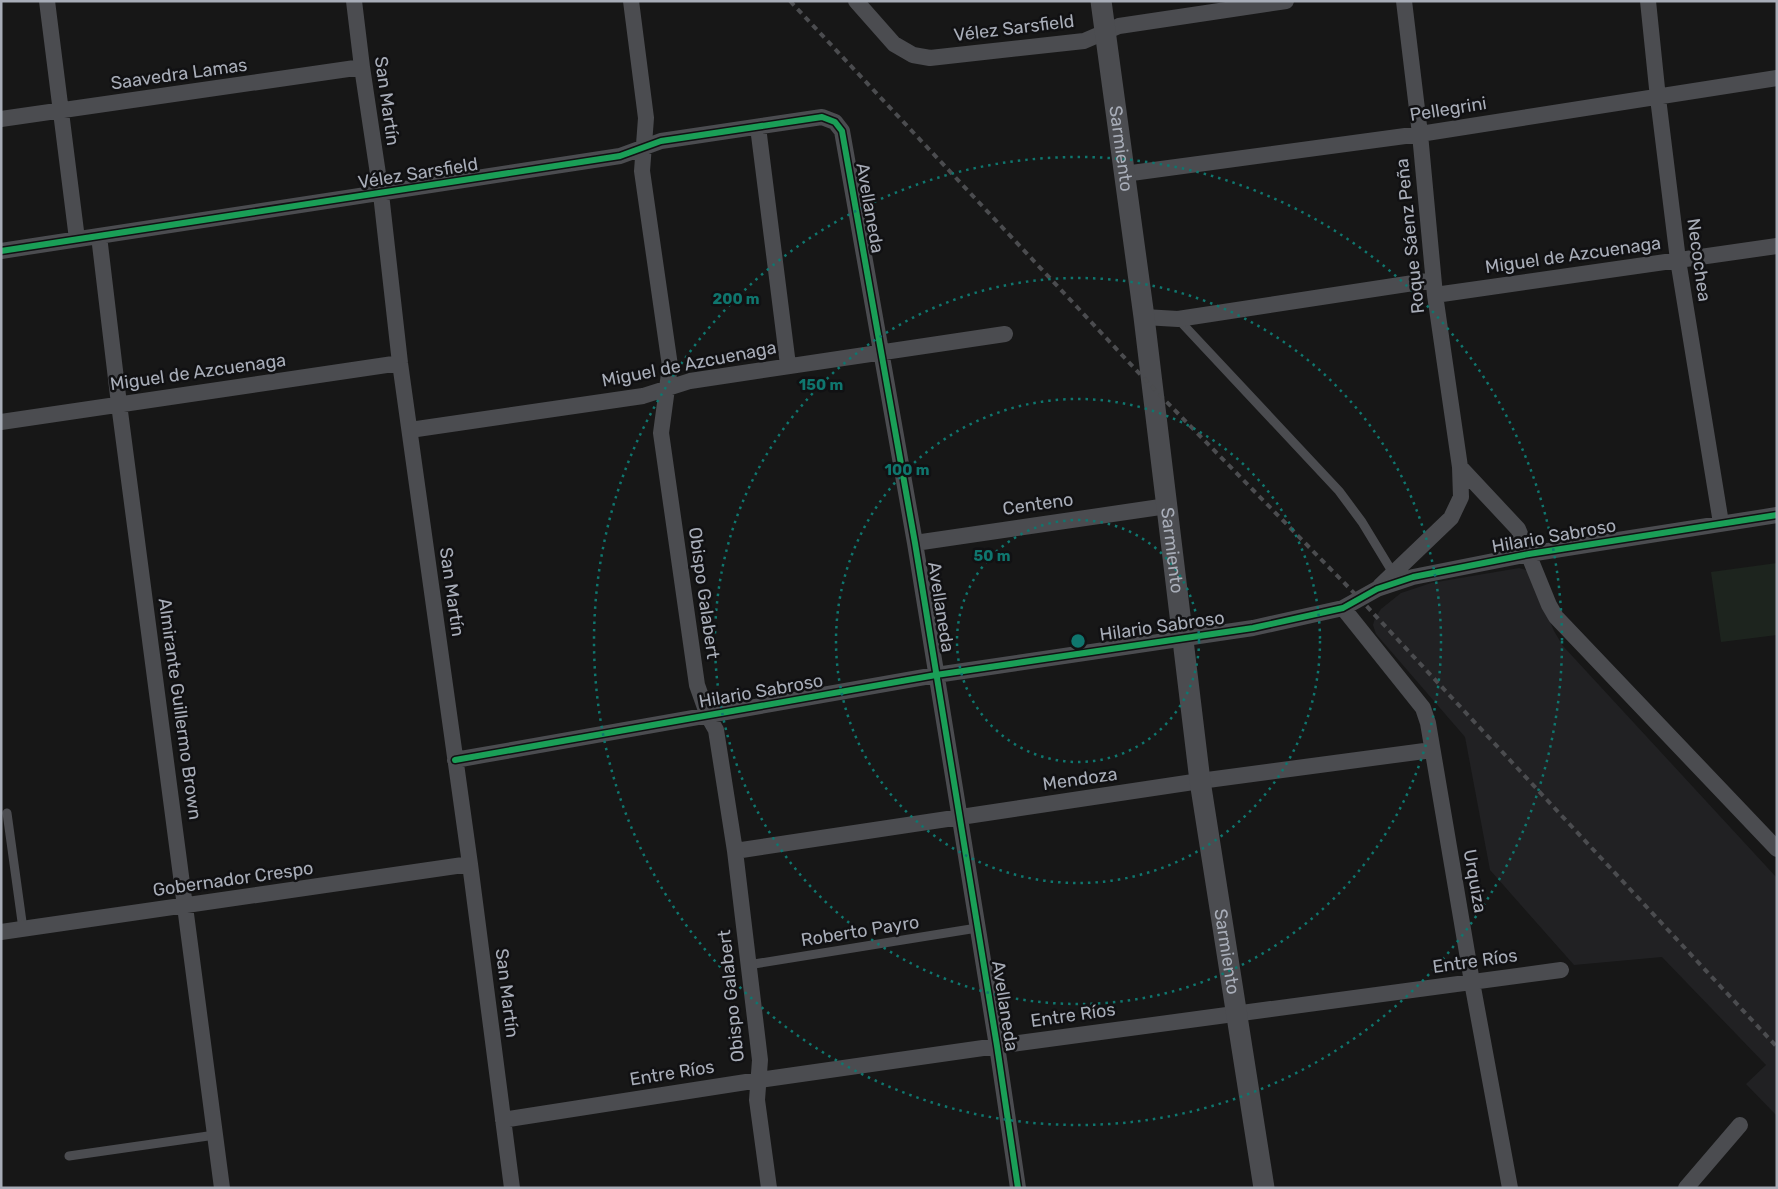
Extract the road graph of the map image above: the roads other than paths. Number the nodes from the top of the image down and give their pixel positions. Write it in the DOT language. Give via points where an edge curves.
graph roads {
  1 [pos="46,1"];
  2 [pos="354,1"];
  3 [pos="631,1"];
  4 [pos="856,1"];
  5 [pos="1101,1"];
  6 [pos="1286,1"];
  7 [pos="1404,1"];
  8 [pos="1648,1"];
  9 [pos="1105,32"];
  10 [pos="362,67"];
  11 [pos="1777,78"];
  12 [pos="1658,98"];
  13 [pos="61,111"];
  14 [pos="1,119"];
  15 [pos="835,122"];
  16 [pos="758,127"];
  17 [pos="1420,134"];
  18 [pos="643,148"];
  19 [pos="1124,174"];
  20 [pos="381,194"];
  21 [pos="99,236"];
  22 [pos="78,239"];
  23 [pos="1777,246"];
  24 [pos="1,251"];
  25 [pos="1678,260"];
  26 [pos="1434,288"];
  27 [pos="1144,317"];
  28 [pos="1178,319"];
  29 [pos="1005,334"];
  30 [pos="880,352"];
  31 [pos="400,363"];
  32 [pos="788,365"];
  33 [pos="665,390"];
  34 [pos="119,404"];
  35 [pos="1,422"];
  36 [pos="410,430"];
  37 [pos="1460,467"];
  38 [pos="1167,506"];
  39 [pos="1777,514"];
  40 [pos="1721,523"];
  41 [pos="915,543"];
  42 [pos="1530,554"];
  43 [pos="1393,573"];
  44 [pos="1377,589"];
  45 [pos="1343,608"];
  46 [pos="1182,638"];
  47 [pos="936,675"];
  48 [pos="708,716"];
  49 [pos="1432,750"];
  50 [pos="455,760"];
  51 [pos="1200,782"];
  52 [pos="8,813"];
  53 [pos="959,817"];
  54 [pos="1777,849"];
  55 [pos="735,851"];
  56 [pos="470,864"];
  57 [pos="186,906"];
  58 [pos="977,928"];
  59 [pos="23,929"];
  60 [pos="1,932"];
  61 [pos="748,965"];
  62 [pos="1561,970"];
  63 [pos="1472,982"];
  64 [pos="1236,1014"];
  65 [pos="997,1046"];
  66 [pos="759,1080"];
  67 [pos="503,1120"];
  68 [pos="1740,1125"];
  69 [pos="216,1135"];
  70 [pos="69,1156"];
  71 [pos="222,1188"];
  72 [pos="512,1188"];
  73 [pos="769,1188"];
  74 [pos="1018,1188"];
  75 [pos="1264,1188"];
  76 [pos="1510,1188"];
  77 [pos="1686,1188"];
  1 -- 13 [label="street"];
  2 -- 10 [label="street, San Martín"];
  3 -- 18 [label="street, Obispo Galabert" via="646,118"];
  4 -- 9 [label="street, Vélez Sarsfield" via="894,44 913,55 930,58 1084,40"];
  5 -- 9 [label="street, Sarmiento"];
  6 -- 9 [label="street, Vélez Sarsfield" via="1119,26"];
  7 -- 17 [label="street, Roque Sáenz Peña"];
  8 -- 12 [label="street, Necochea"];
  9 -- 19 [label="street, Sarmiento"];
  10 -- 13 [label="street, Saavedra Lamas"];
  10 -- 20 [label="street, San Martín"];
  11 -- 12 [label="street, Pellegrini"];
  12 -- 17 [label="street, Pellegrini"];
  12 -- 25 [label="street, Necochea"];
  13 -- 14 [label="street, Saavedra Lamas"];
  13 -- 22 [label="street"];
  15 -- 16 [label="street, Vélez Sarsfield" via="822,117"];
  15 -- 30 [label="street, Avellaneda" via="842,131"];
  16 -- 18 [label="street, Vélez Sarsfield" via="661,141"];
  16 -- 32 [label="street"];
  17 -- 19 [label="street, Pellegrini"];
  17 -- 26 [label="street, Roque Sáenz Peña"];
  18 -- 20 [label="street, Vélez Sarsfield" via="620,156"];
  18 -- 33 [label="street, Obispo Galabert" via="642,172 670,366"];
  19 -- 27 [label="street, Sarmiento"];
  20 -- 21 [label="street, Vélez Sarsfield"];
  20 -- 31 [label="street, San Martín"];
  21 -- 22 [label="street, Vélez Sarsfield"];
  21 -- 34 [label="street, Almirante Guillermo Brown"];
  22 -- 24 [label="street, Vélez Sarsfield"];
  23 -- 25 [label="street, Miguel de Azcuenaga"];
  25 -- 26 [label="street, Miguel de Azcuenaga"];
  25 -- 40 [label="street, Necochea"];
  26 -- 28 [label="street, Miguel de Azcuenaga"];
  26 -- 37 [label="street, Roque Sáenz Peña"];
  27 -- 28 [label="street, Miguel de Azcuenaga"];
  27 -- 38 [label="street, Sarmiento"];
  28 -- 43 [label="lane" via="1339,491"];
  29 -- 30 [label="street, Miguel de Azcuenaga"];
  30 -- 32 [label="street, Miguel de Azcuenaga"];
  30 -- 41 [label="street, Avellaneda"];
  31 -- 34 [label="street, Miguel de Azcuenaga"];
  31 -- 36 [label="street, San Martín"];
  32 -- 33 [label="street, Miguel de Azcuenaga" via="690,381"];
  33 -- 36 [label="street, Miguel de Azcuenaga" via="643,396"];
  33 -- 48 [label="street, Obispo Galabert" via="661,433 697,685"];
  34 -- 35 [label="street, Miguel de Azcuenaga"];
  34 -- 57 [label="street, Almirante Guillermo Brown"];
  36 -- 50 [label="street, San Martín"];
  37 -- 42 [label="street" via="1518,529"];
  37 -- 43 [label="street, Roque Sáenz Peña" via="1461,497 1451,518"];
  38 -- 41 [label="street, Centeno"];
  38 -- 46 [label="street, Sarmiento"];
  39 -- 40 [label="street, Hilario Sabroso"];
  40 -- 42 [label="street, Hilario Sabroso"];
  41 -- 47 [label="street, Avellaneda"];
  42 -- 44 [label="street, Hilario Sabroso" via="1413,578"];
  42 -- 54 [label="street" via="1556,617"];
  43 -- 44 [label="street, Roque Sáenz Peña"];
  44 -- 45 [label="street, Hilario Sabroso"];
  45 -- 46 [label="street, Hilario Sabroso" via="1253,628"];
  45 -- 49 [label="street, Urquiza" via="1423,708"];
  46 -- 47 [label="street, Hilario Sabroso"];
  46 -- 51 [label="street, Sarmiento"];
  47 -- 48 [label="street, Hilario Sabroso"];
  47 -- 53 [label="street, Avellaneda"];
  48 -- 50 [label="street, Hilario Sabroso"];
  48 -- 55 [label="street, Obispo Galabert" via="716,730"];
  49 -- 51 [label="street, Mendoza"];
  49 -- 63 [label="street, Urquiza"];
  50 -- 56 [label="street, San Martín"];
  51 -- 53 [label="street, Mendoza"];
  51 -- 64 [label="street, Sarmiento"];
  52 -- 59 [label="lane"];
  53 -- 55 [label="street, Mendoza"];
  53 -- 58 [label="street, Avellaneda"];
  55 -- 61 [label="street, Obispo Galabert"];
  56 -- 57 [label="street, Gobernador Crespo"];
  56 -- 67 [label="street, San Martín"];
  57 -- 59 [label="street, Gobernador Crespo"];
  57 -- 69 [label="street, Almirante Guillermo Brown"];
  58 -- 61 [label="lane, Roberto Payro"];
  58 -- 65 [label="street, Avellaneda"];
  59 -- 60 [label="street, Gobernador Crespo"];
  61 -- 66 [label="street, Obispo Galabert" via="760,1060"];
  62 -- 63 [label="street, Entre Ríos"];
  63 -- 64 [label="street, Entre Ríos"];
  63 -- 76 [label="street, Urquiza"];
  64 -- 65 [label="street, Entre Ríos"];
  64 -- 75 [label="street, Sarmiento"];
  65 -- 66 [label="street, Entre Ríos"];
  65 -- 74 [label="street, Avellaneda"];
  66 -- 67 [label="street, Entre Ríos"];
  66 -- 73 [label="street, Obispo Galabert" via="757,1100"];
  67 -- 72 [label="street, San Martín"];
  68 -- 77 [label="street"];
  69 -- 70 [label="lane"];
  69 -- 71 [label="street, Almirante Guillermo Brown"];
}
